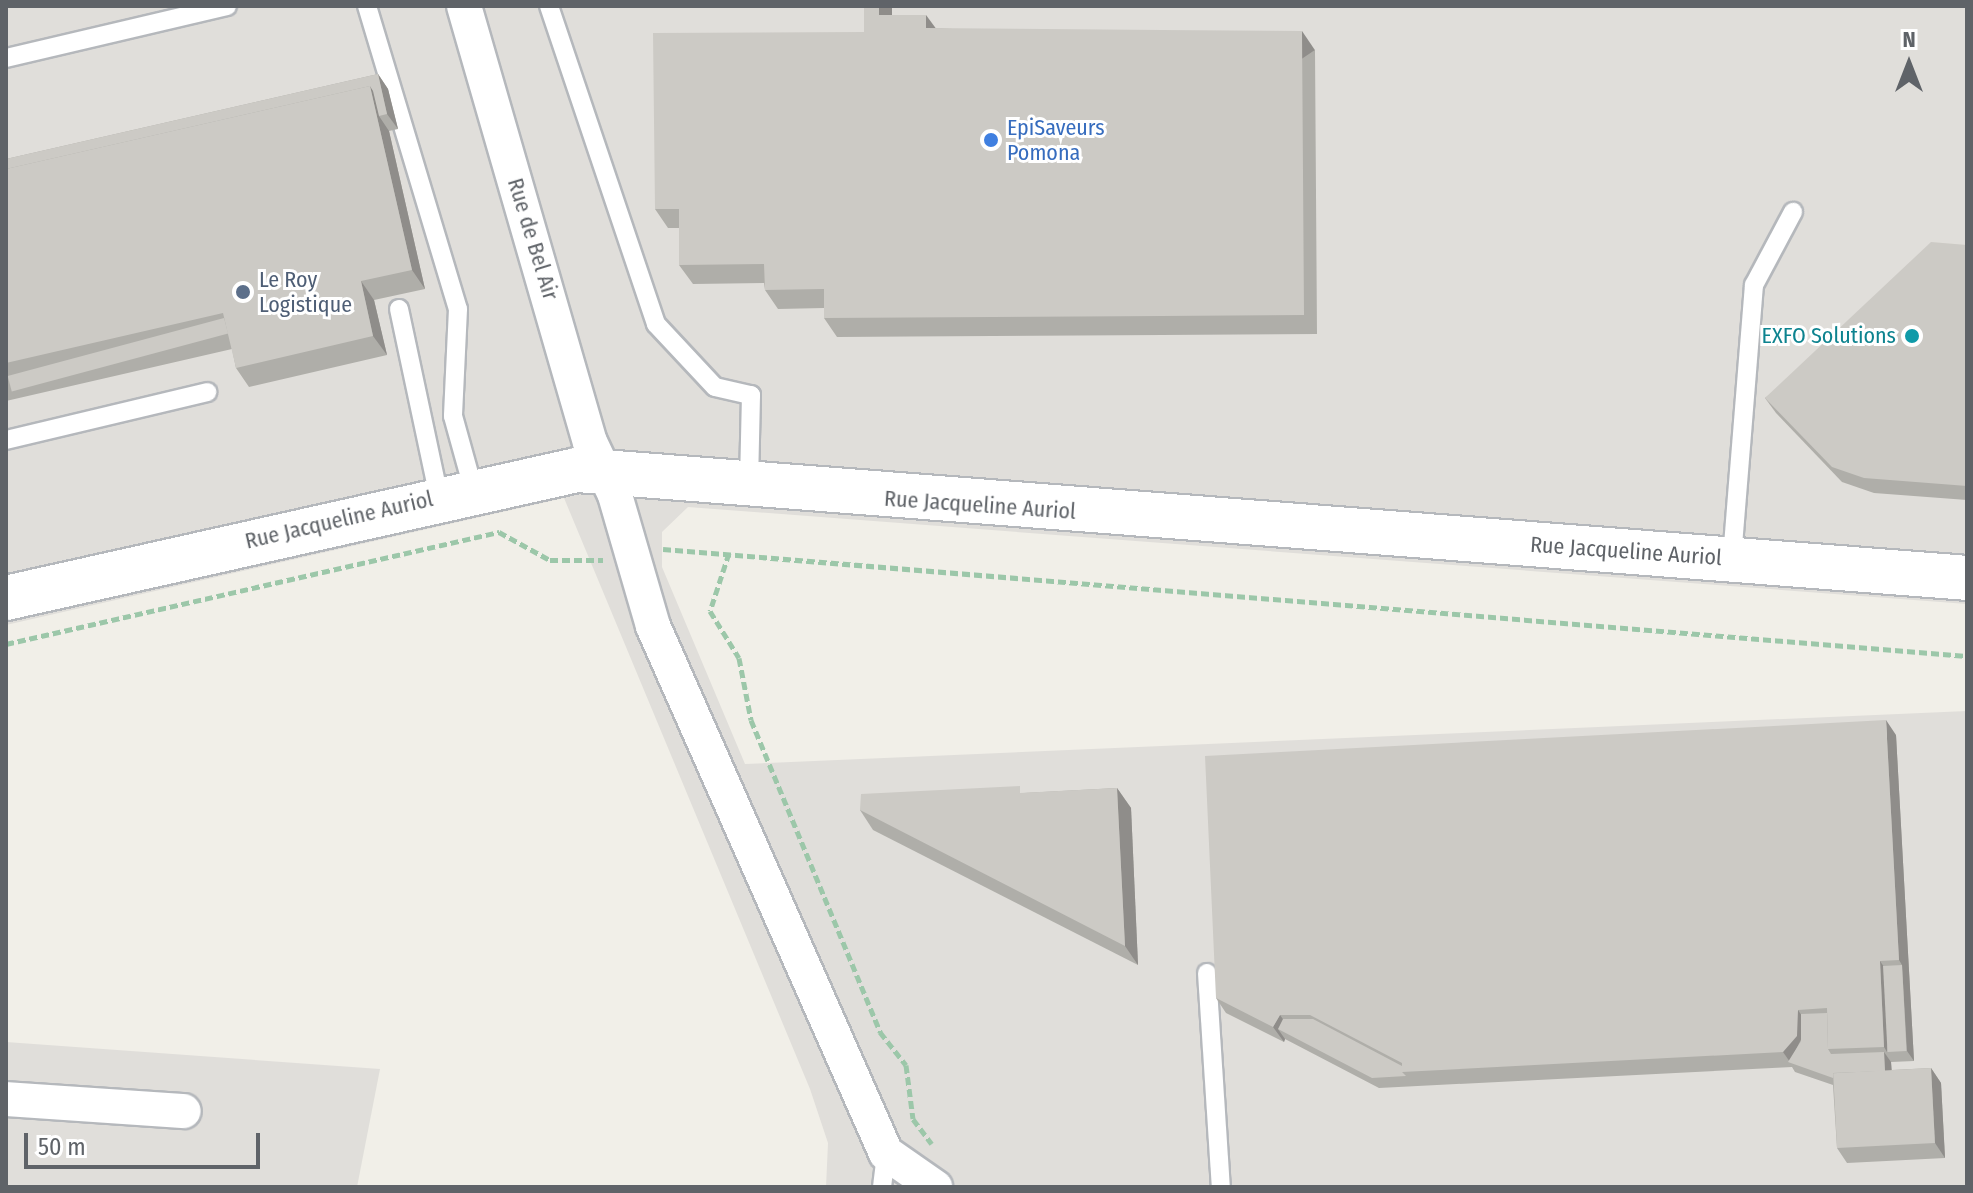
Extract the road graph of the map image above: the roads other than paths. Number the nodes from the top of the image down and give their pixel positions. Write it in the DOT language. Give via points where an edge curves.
graph roads {
  1 [pos="227,6"];
  2 [pos="367,6"];
  3 [pos="464,6"];
  4 [pos="549,6"];
  5 [pos="6,58"];
  6 [pos="1793,212"];
  7 [pos="399,309"];
  8 [pos="207,392"];
  9 [pos="6,440"];
  10 [pos="602,471"];
  11 [pos="749,486"];
  12 [pos="456,493"];
  13 [pos="1732,558"];
  14 [pos="1967,578"];
  15 [pos="6,598"];
  16 [pos="1207,973"];
  17 [pos="6,1099"];
  18 [pos="184,1111"];
  19 [pos="886,1153"];
  20 [pos="882,1187"];
  21 [pos="935,1187"];
  22 [pos="1221,1187"];
  1 -- 5 [label="lane"];
  2 -- 12 [label="lane" via="460,319 453,416"];
  3 -- 10 [label="street, Rue de Bel Air"];
  4 -- 11 [label="lane" via="656,324 715,387 751,395"];
  6 -- 13 [label="lane" via="1754,285"];
  7 -- 12 [label="lane"];
  8 -- 9 [label="lane"];
  10 -- 11 [label="street, Rue Jacqueline Auriol"];
  10 -- 12 [label="street, Rue Jacqueline Auriol" via="553,472"];
  10 -- 19 [label="street, Rue de Bel Air" via="627,552 756,867"];
  11 -- 13 [label="street, Rue Jacqueline Auriol"];
  12 -- 15 [label="street, Rue Jacqueline Auriol"];
  13 -- 14 [label="street, Rue Jacqueline Auriol"];
  16 -- 22 [label="lane"];
  17 -- 18 [label="street"];
  19 -- 20 [label="lane"];
  19 -- 21 [label="street"];
}
